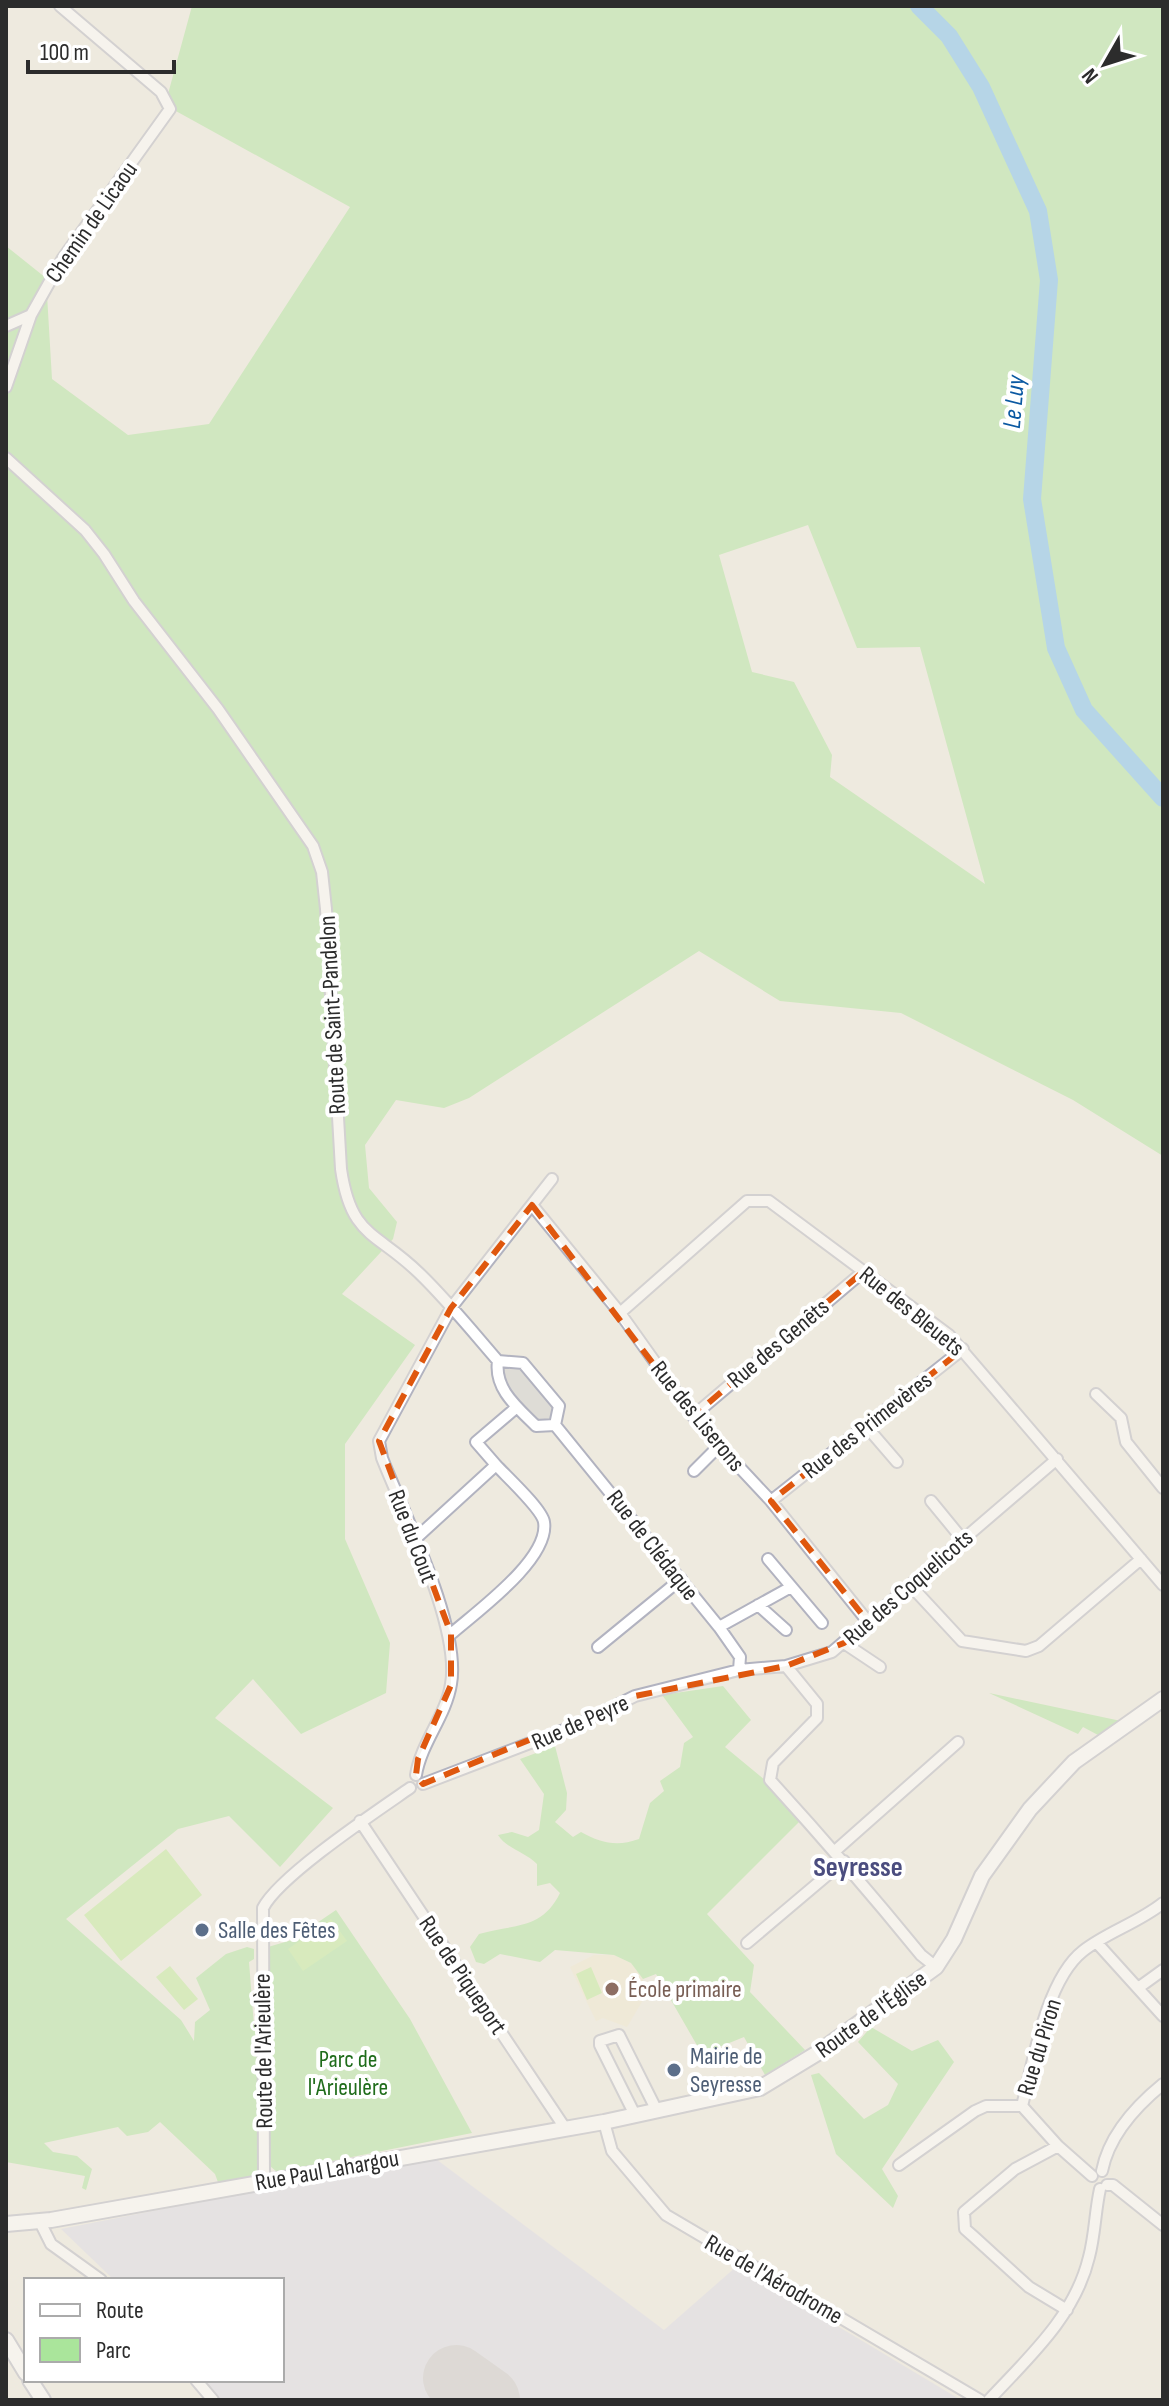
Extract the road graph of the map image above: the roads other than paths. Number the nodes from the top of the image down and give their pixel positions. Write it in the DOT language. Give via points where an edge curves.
graph roads {
  1 [pos="60,6"];
  2 [pos="31,315"];
  3 [pos="6,326"];
  4 [pos="6,387"];
  5 [pos="6,458"];
  6 [pos="552,1179"];
  7 [pos="532,1205"];
  8 [pos="864,1271"];
  9 [pos="451,1308"];
  10 [pos="620,1313"];
  11 [pos="963,1349"];
  12 [pos="498,1361"];
  13 [pos="1096,1394"];
  14 [pos="517,1407"];
  15 [pos="693,1416"];
  16 [pos="555,1425"];
  17 [pos="866,1426"];
  18 [pos="719,1446"];
  19 [pos="1057,1459"];
  20 [pos="897,1462"];
  21 [pos="496,1465"];
  22 [pos="694,1471"];
  23 [pos="1163,1488"];
  24 [pos="771,1501"];
  25 [pos="931,1501"];
  26 [pos="414,1540"];
  27 [pos="963,1540"];
  28 [pos="768,1559"];
  29 [pos="1141,1559"];
  30 [pos="681,1579"];
  31 [pos="1163,1585"];
  32 [pos="911,1586"];
  33 [pos="791,1587"];
  34 [pos="758,1605"];
  35 [pos="822,1623"];
  36 [pos="869,1623"];
  37 [pos="719,1627"];
  38 [pos="786,1630"];
  39 [pos="451,1634"];
  40 [pos="844,1643"];
  41 [pos="598,1647"];
  42 [pos="786,1666"];
  43 [pos="880,1667"];
  44 [pos="739,1670"];
  45 [pos="1163,1699"];
  46 [pos="958,1742"];
  47 [pos="419,1780"];
  48 [pos="360,1821"];
  49 [pos="835,1851"];
  50 [pos="844,1861"];
  51 [pos="1163,1903"];
  52 [pos="747,1943"];
  53 [pos="1097,1943"];
  54 [pos="936,1967"];
  55 [pos="1163,1970"];
  56 [pos="1138,1988"];
  57 [pos="1163,2016"];
  58 [pos="1163,2084"];
  59 [pos="1022,2106"];
  60 [pos="657,2111"];
  61 [pos="635,2115"];
  62 [pos="604,2122"];
  63 [pos="565,2128"];
  64 [pos="1058,2146"];
  65 [pos="899,2165"];
  66 [pos="1097,2174"];
  67 [pos="264,2181"];
  68 [pos="1104,2187"];
  69 [pos="46,2221"];
  70 [pos="6,2224"];
  71 [pos="1163,2227"];
  72 [pos="98,2278"];
  73 [pos="1067,2310"];
  74 [pos="6,2340"];
  75 [pos="24,2370"];
  76 [pos="31,2382"];
  77 [pos="198,2382"];
  78 [pos="43,2400"];
  79 [pos="213,2400"];
  80 [pos="980,2400"];
  81 [pos="989,2400"];
  1 -- 2 [label="street, Chemin de Licaou" via="161,92 170,109 63,258"];
  2 -- 3 [label="street"];
  2 -- 4 [label="street, Chemin de Licaou"];
  5 -- 9 [label="street, Route de Saint-Pandelon" via="85,530 313,846 322,872 341,1169 348,1203 364,1230 417,1271"];
  6 -- 7 [label="street, Rue du Cout"];
  7 -- 9 [label="street, Rue du Cout"];
  7 -- 10 [label="street, Rue des Liserons"];
  8 -- 10 [label="street, Rue des Bleuets" via="769,1201 753,1198"];
  8 -- 11 [label="street, Rue des Bleuets"];
  8 -- 15 [label="street, Rue des Genêts"];
  9 -- 12 [label="street, Rue de Clédaque"];
  9 -- 26 [label="street, Rue du Cout" via="379,1441"];
  10 -- 15 [label="street, Rue des Liserons"];
  11 -- 17 [label="street, Rue des Primevères"];
  11 -- 19 [label="street, Rue des Bleuets"];
  12 -- 14 [label="street, Rue de Clédaque" via="497,1381"];
  12 -- 16 [label="street, Rue de Clédaque" via="523,1363 559,1406"];
  13 -- 23 [label="street" via="1121,1418 1126,1442"];
  14 -- 16 [label="street, Rue de Clédaque" via="536,1426"];
  14 -- 21 [label="street" via="476,1442"];
  15 -- 18 [label="street, Rue des Liserons"];
  16 -- 30 [label="street, Rue de Clédaque"];
  17 -- 20 [label="street"];
  17 -- 24 [label="street, Rue des Primevères"];
  18 -- 22 [label="street"];
  18 -- 24 [label="street, Rue des Liserons"];
  19 -- 27 [label="street, Rue des Coquelicots"];
  19 -- 29 [label="street, Rue des Bleuets"];
  21 -- 26 [label="street"];
  21 -- 39 [label="street" via="541,1515 544,1527 533,1559"];
  24 -- 36 [label="street, Rue des Liserons"];
  25 -- 27 [label="street"];
  26 -- 39 [label="street, Rue du Cout"];
  27 -- 32 [label="street, Rue des Coquelicots"];
  28 -- 33 [label="street"];
  29 -- 31 [label="street, Rue des Bleuets"];
  29 -- 32 [label="street" via="1039,1646 1026,1651 962,1641"];
  30 -- 37 [label="street, Rue de Clédaque"];
  30 -- 41 [label="street"];
  32 -- 36 [label="street, Rue des Coquelicots"];
  33 -- 34 [label="street"];
  33 -- 35 [label="street"];
  34 -- 37 [label="street"];
  34 -- 38 [label="street"];
  36 -- 40 [label="street, Rue des Coquelicots"];
  37 -- 44 [label="street, Rue de Clédaque" via="740,1657"];
  39 -- 47 [label="street, Rue du Cout" via="451,1685 418,1759"];
  40 -- 42 [label="street, Rue des Coquelicots"];
  40 -- 43 [label="street"];
  42 -- 44 [label="street, Rue des Coquelicots"];
  42 -- 49 [label="street" via="817,1704 817,1718 773,1763 770,1780"];
  44 -- 47 [label="street, Rue de Peyre" via="635,1696 577,1725"];
  45 -- 54 [label="street, Route de l'Église" via="1074,1762 1030,1809 990,1863"];
  46 -- 49 [label="street"];
  47 -- 48 [label="street, Rue de Peyre" via="419,1789 410,1788"];
  48 -- 63 [label="street, Rue de Piqueport"];
  48 -- 67 [label="street, Route de l'Arieulère" via="277,1890 263,1908"];
  49 -- 50 [label="street"];
  50 -- 52 [label="street"];
  50 -- 54 [label="street"];
  51 -- 53 [label="street, Rue du Piron"];
  53 -- 56 [label="street"];
  53 -- 59 [label="street, Rue du Piron" via="1069,1965 1058,1985"];
  54 -- 60 [label="street, Route de l'Église" via="760,2088"];
  55 -- 56 [label="street"];
  56 -- 57 [label="street"];
  58 -- 66 [label="street" via="1125,2122"];
  59 -- 64 [label="street"];
  59 -- 65 [label="street, Rue du Piron" via="975,2111"];
  60 -- 61 [label="street, Route de l'Église"];
  60 -- 61 [label="street" via="619,2035 611,2036 600,2045"];
  61 -- 62 [label="street, Route de l'Église"];
  62 -- 63 [label="street, Rue Paul Lahargou"];
  62 -- 80 [label="street, Rue de l'Aérodrome" via="612,2151 666,2215"];
  63 -- 67 [label="street, Rue Paul Lahargou"];
  64 -- 66 [label="street"];
  64 -- 73 [label="street" via="1015,2169 968,2205 962,2220 965,2229 1019,2278"];
  66 -- 68 [label="street" via="1108,2179"];
  67 -- 69 [label="street, Rue Paul Lahargou"];
  68 -- 71 [label="street" via="1113,2185"];
  68 -- 73 [label="street" via="1089,2257"];
  69 -- 70 [label="street, Rue Paul Lahargou"];
  69 -- 72 [label="street" via="51,2244"];
  73 -- 81 [label="street"];
  74 -- 75 [label="street"];
  76 -- 78 [label="street"];
  77 -- 79 [label="street"];
}
